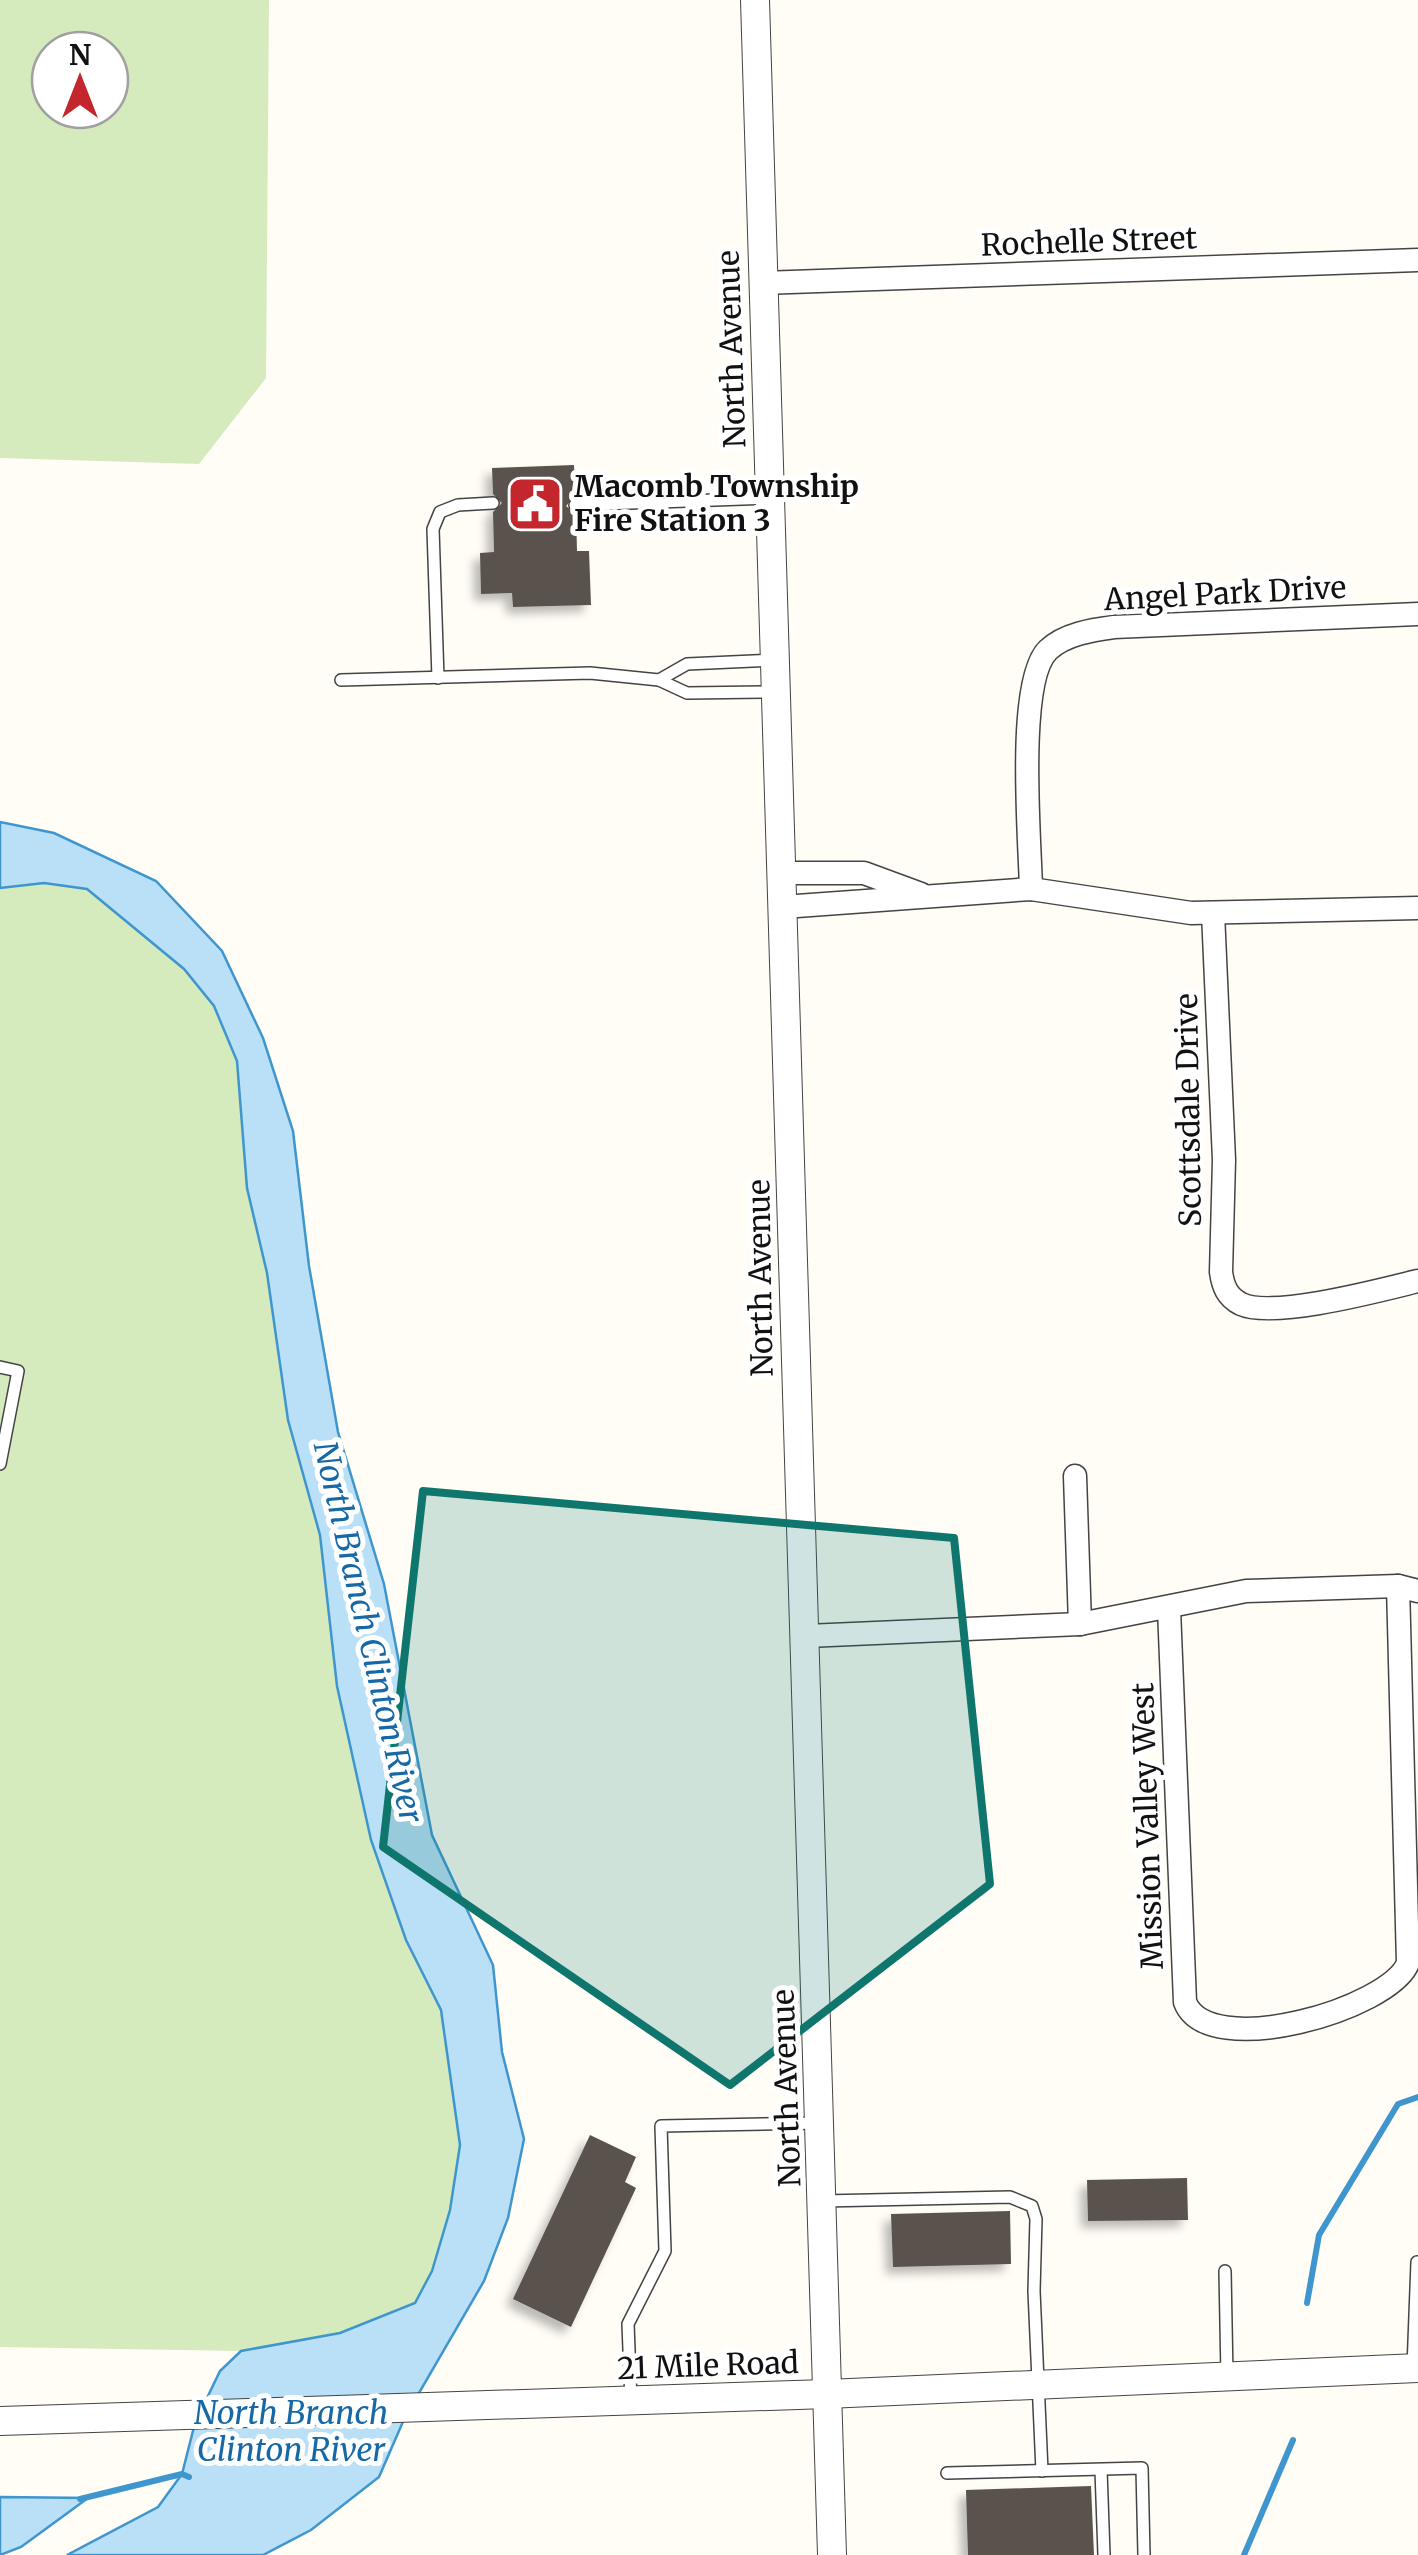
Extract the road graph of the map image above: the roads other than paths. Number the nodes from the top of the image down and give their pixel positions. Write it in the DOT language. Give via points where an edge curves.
graph roads {
  1 [pos="755,0"];
  2 [pos="1418,260"];
  3 [pos="762,283"];
  4 [pos="769,498"];
  5 [pos="493,504"];
  6 [pos="575,505"];
  7 [pos="1418,614"];
  8 [pos="774,660"];
  9 [pos="438,678"];
  10 [pos="341,680"];
  11 [pos="659,680"];
  12 [pos="776,692"];
  13 [pos="782,874"];
  14 [pos="1031,889"];
  15 [pos="933,898"];
  16 [pos="784,907"];
  17 [pos="1418,908"];
  18 [pos="1213,913"];
  19 [pos="1418,1281"];
  20 [pos="0,1367"];
  21 [pos="0,1464"];
  22 [pos="1075,1476"];
  23 [pos="1408,1588"];
  24 [pos="1169,1610"];
  25 [pos="1080,1624"];
  26 [pos="807,1636"];
  27 [pos="821,2123"];
  28 [pos="823,2202"];
  29 [pos="1417,2262"];
  30 [pos="1225,2271"];
  31 [pos="1415,2368"];
  32 [pos="1227,2376"];
  33 [pos="1038,2385"];
  34 [pos="827,2394"];
  35 [pos="631,2401"];
  36 [pos="0,2421"];
  37 [pos="1101,2470"];
  38 [pos="1042,2471"];
  39 [pos="947,2473"];
  40 [pos="832,2555"];
  41 [pos="1104,2555"];
  42 [pos="1144,2555"];
  1 -- 3 [label="street, North Avenue"];
  2 -- 3 [label="street, Rochelle Street"];
  3 -- 4 [label="street, North Avenue"];
  4 -- 6 [label="lane"];
  4 -- 8 [label="street, North Avenue"];
  5 -- 9 [label="lane" via="440,512 433,528"];
  7 -- 14 [label="street, Angel Park Drive" via="1114,627 1072,636 1042,657 1030,706"];
  8 -- 11 [label="lane" via="687,664"];
  8 -- 12 [label="street, North Avenue"];
  9 -- 10 [label="lane"];
  9 -- 11 [label="lane" via="590,674"];
  11 -- 12 [label="lane" via="686,694"];
  12 -- 13 [label="street, North Avenue"];
  13 -- 15 [label="street" via="864,874"];
  13 -- 16 [label="street, North Avenue"];
  14 -- 15 [label="street"];
  14 -- 18 [label="street"];
  15 -- 16 [label="street"];
  16 -- 26 [label="street, North Avenue"];
  17 -- 18 [label="street"];
  18 -- 19 [label="street, Scottsdale Drive" via="1223,1285 1236,1301 1260,1308 1344,1299"];
  20 -- 21 [label="lane" via="18,1371"];
  22 -- 25 [label="street"];
  23 -- 24 [label="street" via="1246,1591"];
  23 -- 24 [label="street, Mission Valley West" via="1410,1949 1399,1978 1304,2024 1212,2028 1192,2014 1184,1994"];
  24 -- 25 [label="street"];
  25 -- 26 [label="street"];
  26 -- 27 [label="street, North Avenue"];
  27 -- 28 [label="street, North Avenue"];
  27 -- 35 [label="lane" via="662,2126 664,2250 628,2324"];
  28 -- 33 [label="lane" via="1010,2197 1032,2206"];
  28 -- 34 [label="street, North Avenue"];
  29 -- 31 [label="lane"];
  30 -- 32 [label="lane"];
  31 -- 32 [label="street, 21 Mile Road"];
  32 -- 33 [label="street, 21 Mile Road"];
  33 -- 34 [label="street, 21 Mile Road"];
  33 -- 38 [label="lane"];
  34 -- 35 [label="street, 21 Mile Road"];
  34 -- 40 [label="street, North Avenue"];
  35 -- 36 [label="street, 21 Mile Road"];
  37 -- 38 [label="lane"];
  37 -- 41 [label="lane"];
  37 -- 42 [label="lane" via="1142,2468"];
  38 -- 39 [label="lane"];
}
